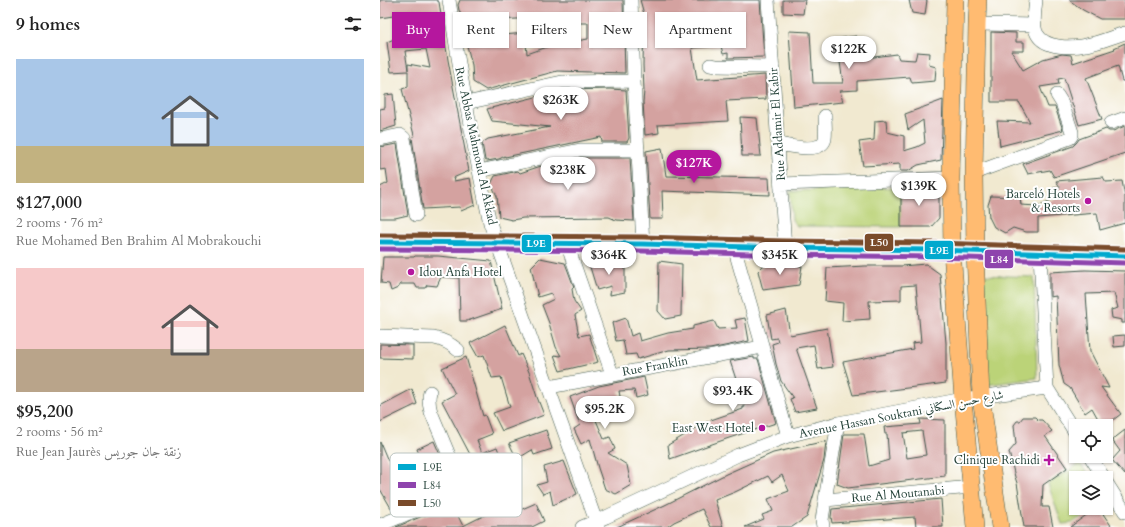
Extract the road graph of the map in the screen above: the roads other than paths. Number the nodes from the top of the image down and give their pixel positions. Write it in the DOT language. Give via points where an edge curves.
graph roads {
  1 [pos="449,0"];
  2 [pos="631,0"];
  3 [pos="768,0"];
  4 [pos="956,0"];
  5 [pos="978,0"];
  6 [pos="1036,0"];
  7 [pos="977,21"];
  8 [pos="1035,21"];
  9 [pos="1125,33"];
  10 [pos="710,65"];
  11 [pos="773,67"];
  12 [pos="634,81"];
  13 [pos="1056,95"];
  14 [pos="466,103"];
  15 [pos="825,116"];
  16 [pos="1125,118"];
  17 [pos="1112,123"];
  18 [pos="380,140"];
  19 [pos="778,144"];
  20 [pos="638,150"];
  21 [pos="479,171"];
  22 [pos="974,173"];
  23 [pos="951,178"];
  24 [pos="781,184"];
  25 [pos="416,215"];
  26 [pos="380,242"];
  27 [pos="498,243"];
  28 [pos="567,244"];
  29 [pos="643,244"];
  30 [pos="734,247"];
  31 [pos="785,248"];
  32 [pos="952,251"];
  33 [pos="975,252"];
  34 [pos="1040,254"];
  35 [pos="1125,256"];
  36 [pos="380,336"];
  37 [pos="762,347"];
  38 [pos="458,350"];
  39 [pos="612,374"];
  40 [pos="549,386"];
  41 [pos="1047,388"];
  42 [pos="430,392"];
  43 [pos="982,397"];
  44 [pos="963,399"];
  45 [pos="838,423"];
  46 [pos="1069,423"];
  47 [pos="788,436"];
  48 [pos="448,453"];
  49 [pos="972,488"];
  50 [pos="1113,488"];
  51 [pos="1121,495"];
  52 [pos="825,500"];
  53 [pos="1125,512"];
  54 [pos="400,517"];
  55 [pos="597,524"];
  56 [pos="381,525"];
  57 [pos="582,527"];
  58 [pos="823,527"];
  59 [pos="975,527"];
  60 [pos="1000,527"];
  1 -- 14 [label="street, Rue Abbas Mahmoud Al Akkad"];
  2 -- 12 [label="street"];
  3 -- 11 [label="street, Rue Addamir El Kabir"];
  4 -- 23 [label="main road"];
  5 -- 7 [label="main road"];
  6 -- 8 [label="street"];
  7 -- 8 [label="street"];
  7 -- 22 [label="main road"];
  8 -- 9 [label="street" via="1036,33 1054,46 1086,46"];
  10 -- 11 [label="street"];
  11 -- 19 [label="street, Rue Addamir El Kabir"];
  12 -- 14 [label="street" via="562,82"];
  12 -- 20 [label="street"];
  13 -- 22 [label="street" via="1062,103 1072,132 1070,138"];
  14 -- 21 [label="street, Rue Abbas Mahmoud Al Akkad"];
  15 -- 19 [label="street" via="825,135 821,145 814,148"];
  16 -- 17 [label="street"];
  18 -- 25 [label="street" via="400,135 404,138"];
  19 -- 24 [label="street, Rue Addamir El Kabir"];
  20 -- 21 [label="street" via="580,150"];
  20 -- 29 [label="street"];
  21 -- 27 [label="street, Rue Abbas Mahmoud Al Akkad" via="490,222"];
  22 -- 33 [label="main road"];
  23 -- 24 [label="street"];
  23 -- 32 [label="main road"];
  24 -- 31 [label="street, Rue Addamir El Kabir"];
  26 -- 27 [label="main road"];
  27 -- 28 [label="main road"];
  27 -- 40 [label="street, Rue Abbas Mahmoud Al Akkad"];
  28 -- 29 [label="main road"];
  28 -- 39 [label="street"];
  29 -- 30 [label="main road"];
  30 -- 31 [label="main road"];
  30 -- 37 [label="street"];
  31 -- 32 [label="main road"];
  32 -- 33 [label="main road"];
  32 -- 44 [label="main road"];
  33 -- 34 [label="main road"];
  33 -- 43 [label="main road"];
  34 -- 35 [label="main road"];
  34 -- 41 [label="street"];
  36 -- 38 [label="street" via="434,338 451,343"];
  37 -- 39 [label="street, Rue Franklin"];
  37 -- 47 [label="street"];
  39 -- 40 [label="street, Rue Franklin"];
  40 -- 55 [label="street, Rue Abbas Mahmoud Al Akkad"];
  41 -- 43 [label="street, Avenue Hassan Souktani شارع حسن السكتاني"];
  41 -- 46 [label="street"];
  42 -- 48 [label="street" via="428,404"];
  43 -- 44 [label="street, Avenue Hassan Souktani شارع حسن السكتاني"];
  43 -- 60 [label="main road"];
  44 -- 45 [label="street, Avenue Hassan Souktani شارع حسن السكتاني"];
  44 -- 49 [label="main road"];
  45 -- 47 [label="street, Avenue Hassan Souktani شارع حسن السكتاني"];
  45 -- 52 [label="street"];
  47 -- 55 [label="street, Avenue Hassan Souktani شارع حسن السكتاني" via="738,455"];
  49 -- 52 [label="street, Rue Al Moutanabi"];
  49 -- 59 [label="main road"];
  50 -- 51 [label="street"];
  51 -- 53 [label="street"];
  52 -- 58 [label="street"];
  54 -- 56 [label="street"];
  55 -- 57 [label="street, Avenue Hassan Souktani شارع حسن السكتاني"];
}
